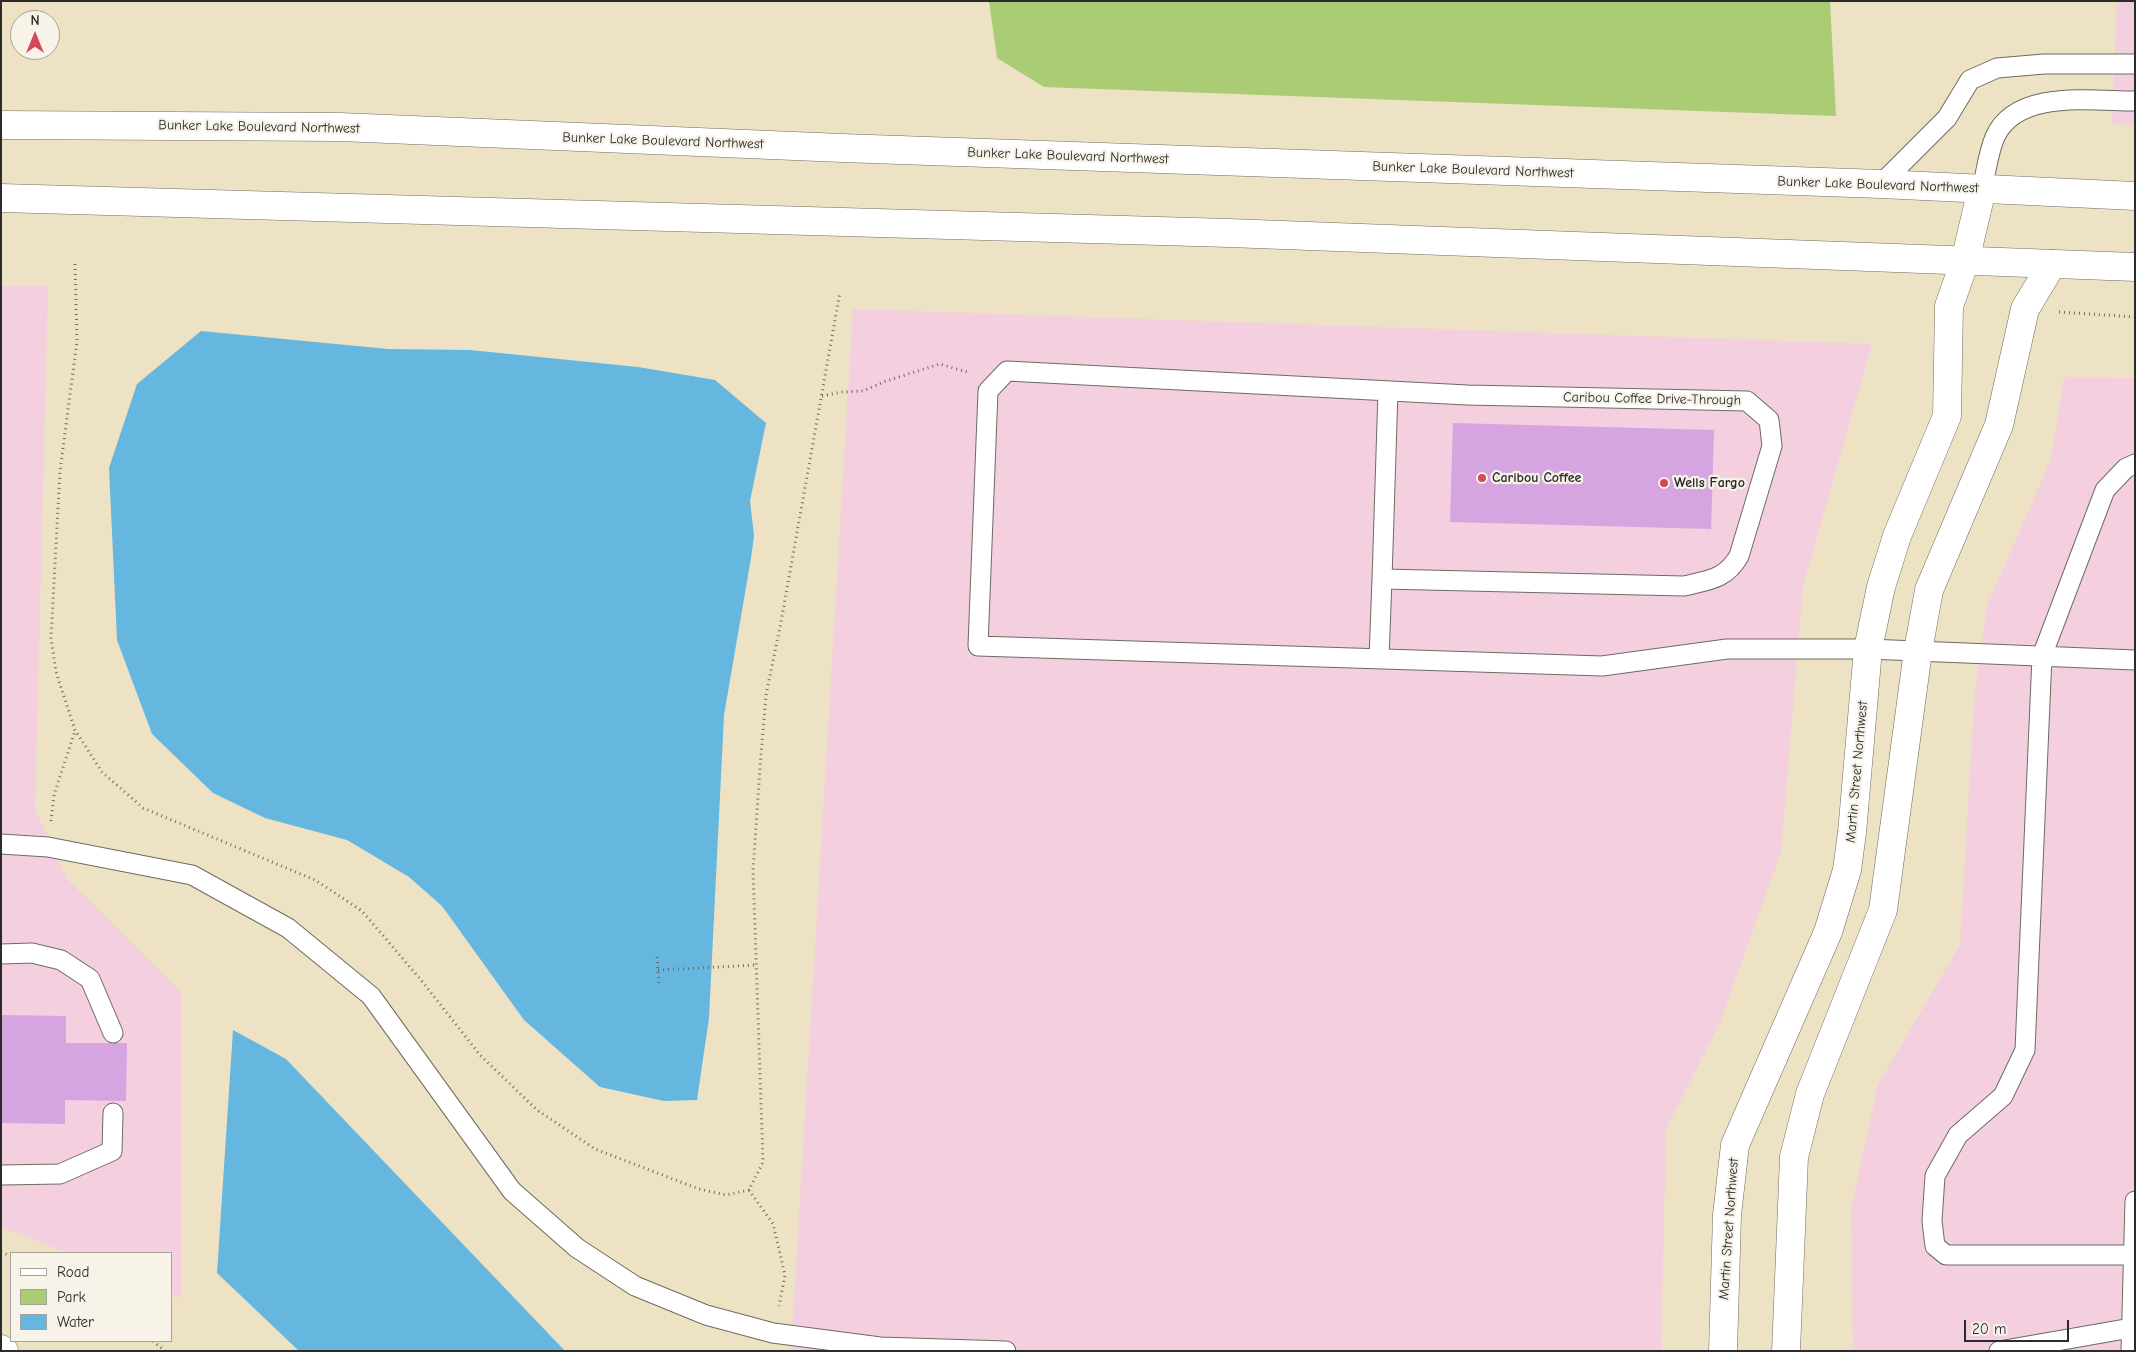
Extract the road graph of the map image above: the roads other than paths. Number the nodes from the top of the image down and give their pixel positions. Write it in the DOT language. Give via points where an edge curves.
graph roads {
  1 [pos="2135,64"];
  2 [pos="2135,101"];
  3 [pos="1,125"];
  4 [pos="1881,184"];
  5 [pos="1982,189"];
  6 [pos="2135,196"];
  7 [pos="1,198"];
  8 [pos="1965,262"];
  9 [pos="2052,264"];
  10 [pos="2135,267"];
  11 [pos="1388,390"];
  12 [pos="2135,464"];
  13 [pos="1382,579"];
  14 [pos="1868,649"];
  15 [pos="1918,651"];
  16 [pos="2042,656"];
  17 [pos="1379,658"];
  18 [pos="2135,660"];
  19 [pos="1,844"];
  20 [pos="5,953"];
  21 [pos="113,1033"];
  22 [pos="114,1113"];
  23 [pos="1,1175"];
  24 [pos="2135,1201"];
  25 [pos="2134,1255"];
  26 [pos="2131,1328"];
  27 [pos="1,1349"];
  28 [pos="4,1351"];
  29 [pos="1006,1351"];
  30 [pos="1723,1351"];
  31 [pos="1786,1351"];
  32 [pos="1999,1351"];
  33 [pos="2131,1351"];
  1 -- 4 [label="lane" via="2044,64 1997,68 1970,80 1946,118"];
  2 -- 5 [label="lane" via="2061,100 2032,106 2012,115 1995,136"];
  3 -- 4 [label="main road, Bunker Lake Boulevard Northwest" via="340,127"];
  4 -- 5 [label="main road, Bunker Lake Boulevard Northwest"];
  5 -- 6 [label="main road, Bunker Lake Boulevard Northwest"];
  5 -- 8 [label="main road, Martin Street Northwest"];
  7 -- 8 [label="main road" via="1219,233"];
  8 -- 9 [label="main road"];
  8 -- 14 [label="main road, Martin Street Northwest" via="1949,306 1947,416 1897,536 1881,587"];
  9 -- 10 [label="main road"];
  9 -- 15 [label="main road" via="2025,309 1998,425 1929,590"];
  11 -- 13 [label="lane"];
  11 -- 13 [label="lane, Caribou Coffee Drive-Through" via="1747,401 1769,420 1772,446 1739,556 1732,568 1716,578 1684,586"];
  11 -- 17 [label="lane, Caribou Coffee Drive-Through" via="1007,371 988,391 978,646"];
  12 -- 16 [label="lane" via="2126,468 2105,490"];
  13 -- 17 [label="lane"];
  14 -- 15 [label="lane"];
  14 -- 17 [label="lane" via="1727,649 1602,666"];
  14 -- 30 [label="main road, Martin Street Northwest" via="1847,870 1828,932 1735,1145 1727,1215"];
  15 -- 16 [label="lane"];
  15 -- 31 [label="main road" via="1883,910 1810,1094 1794,1157"];
  16 -- 18 [label="lane"];
  16 -- 25 [label="lane" via="2024,1050 2003,1096 1958,1135 1935,1176 1932,1221 1935,1246 1946,1255"];
  19 -- 29 [label="lane" via="48,846 192,875 288,928 370,996 512,1191 577,1248 635,1286 706,1315 773,1333 880,1347"];
  20 -- 21 [label="lane" via="32,953 61,960 90,978"];
  22 -- 23 [label="lane" via="112,1151 60,1174"];
  24 -- 25 [label="lane"];
  25 -- 26 [label="lane"];
  26 -- 32 [label="lane"];
  26 -- 33 [label="lane"];
  27 -- 28 [label="main road"];
}
